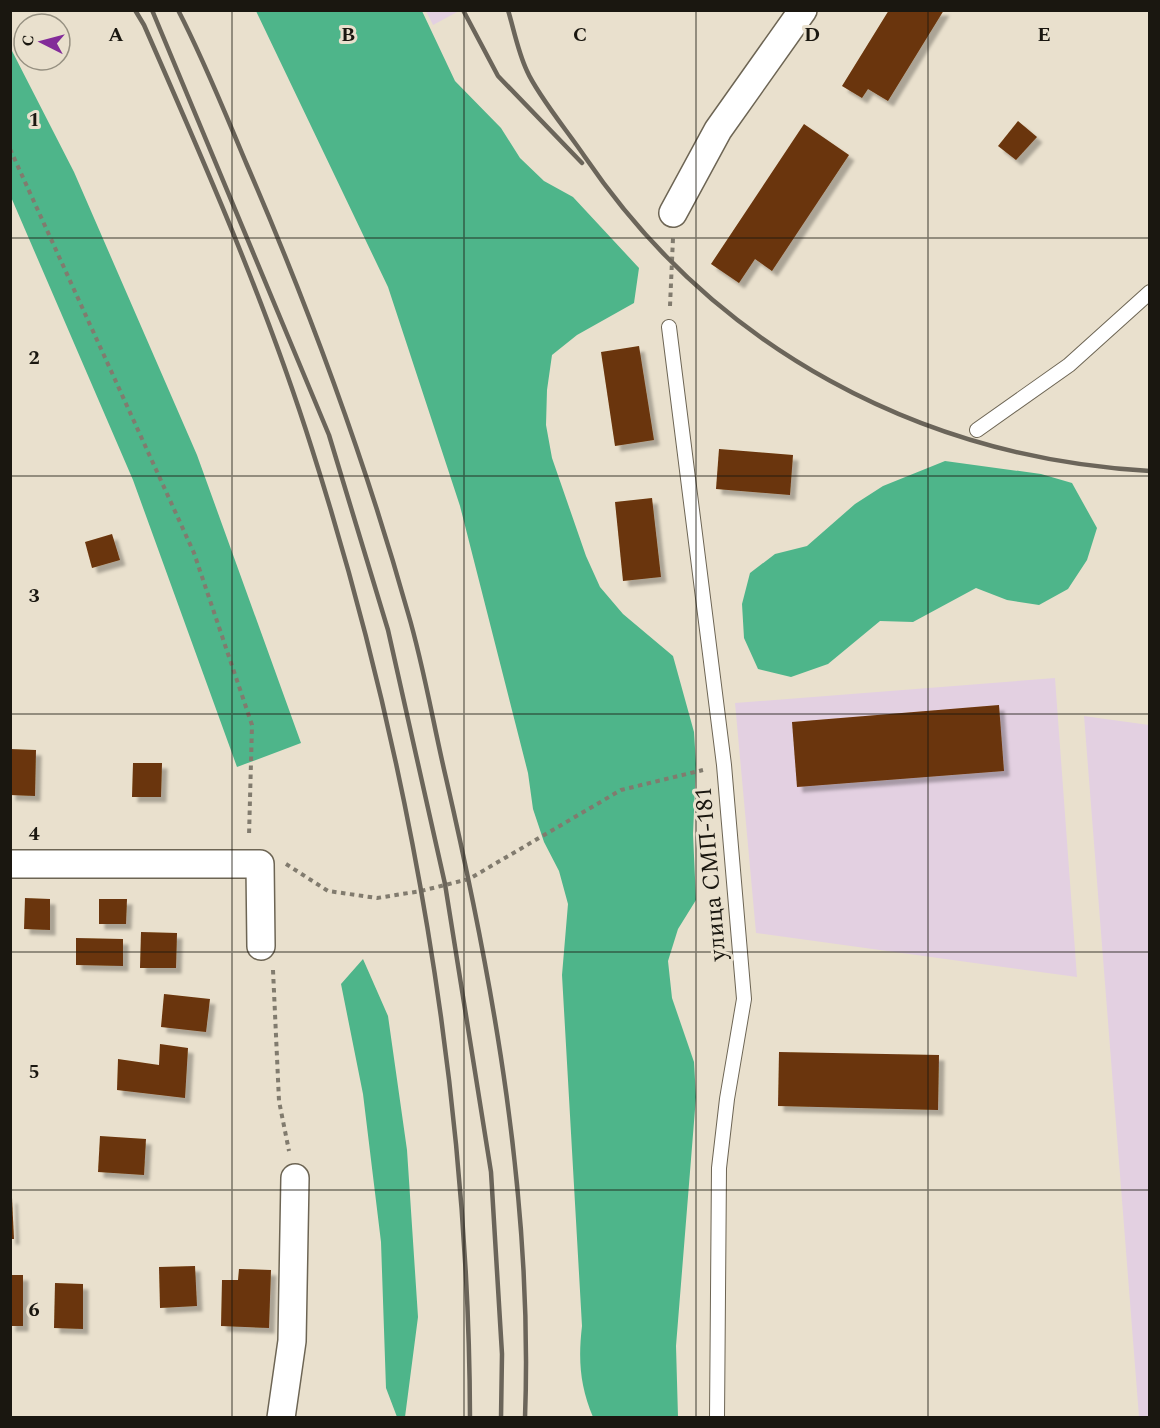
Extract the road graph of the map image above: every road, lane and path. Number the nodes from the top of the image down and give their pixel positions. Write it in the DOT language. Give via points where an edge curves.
graph roads {
  1 [pos="803,10"];
  2 [pos="10,149"];
  3 [pos="673,213"];
  4 [pos="1149,292"];
  5 [pos="669,327"];
  6 [pos="977,430"];
  7 [pos="724,765"];
  8 [pos="10,864"];
  9 [pos="254,864"];
  10 [pos="261,946"];
  11 [pos="295,1178"];
  12 [pos="281,1418"];
  13 [pos="717,1418"];
  1 -- 3 [label="street" via="718,130"];
  2 -- 9 [label="path" via="194,553 252,725"];
  3 -- 5 [label="path"];
  4 -- 6 [label="lane" via="1069,365"];
  5 -- 7 [label="lane, улица СМП-181"];
  7 -- 9 [label="path" via="621,790 469,879 421,891 377,898 328,891 280,861"];
  7 -- 13 [label="lane, улица СМП-181" via="744,999 719,1168"];
  8 -- 9 [label="street"];
  9 -- 10 [label="street"];
  10 -- 11 [label="path" via="273,964 279,1101"];
  11 -- 12 [label="street" via="292,1341"];
}
